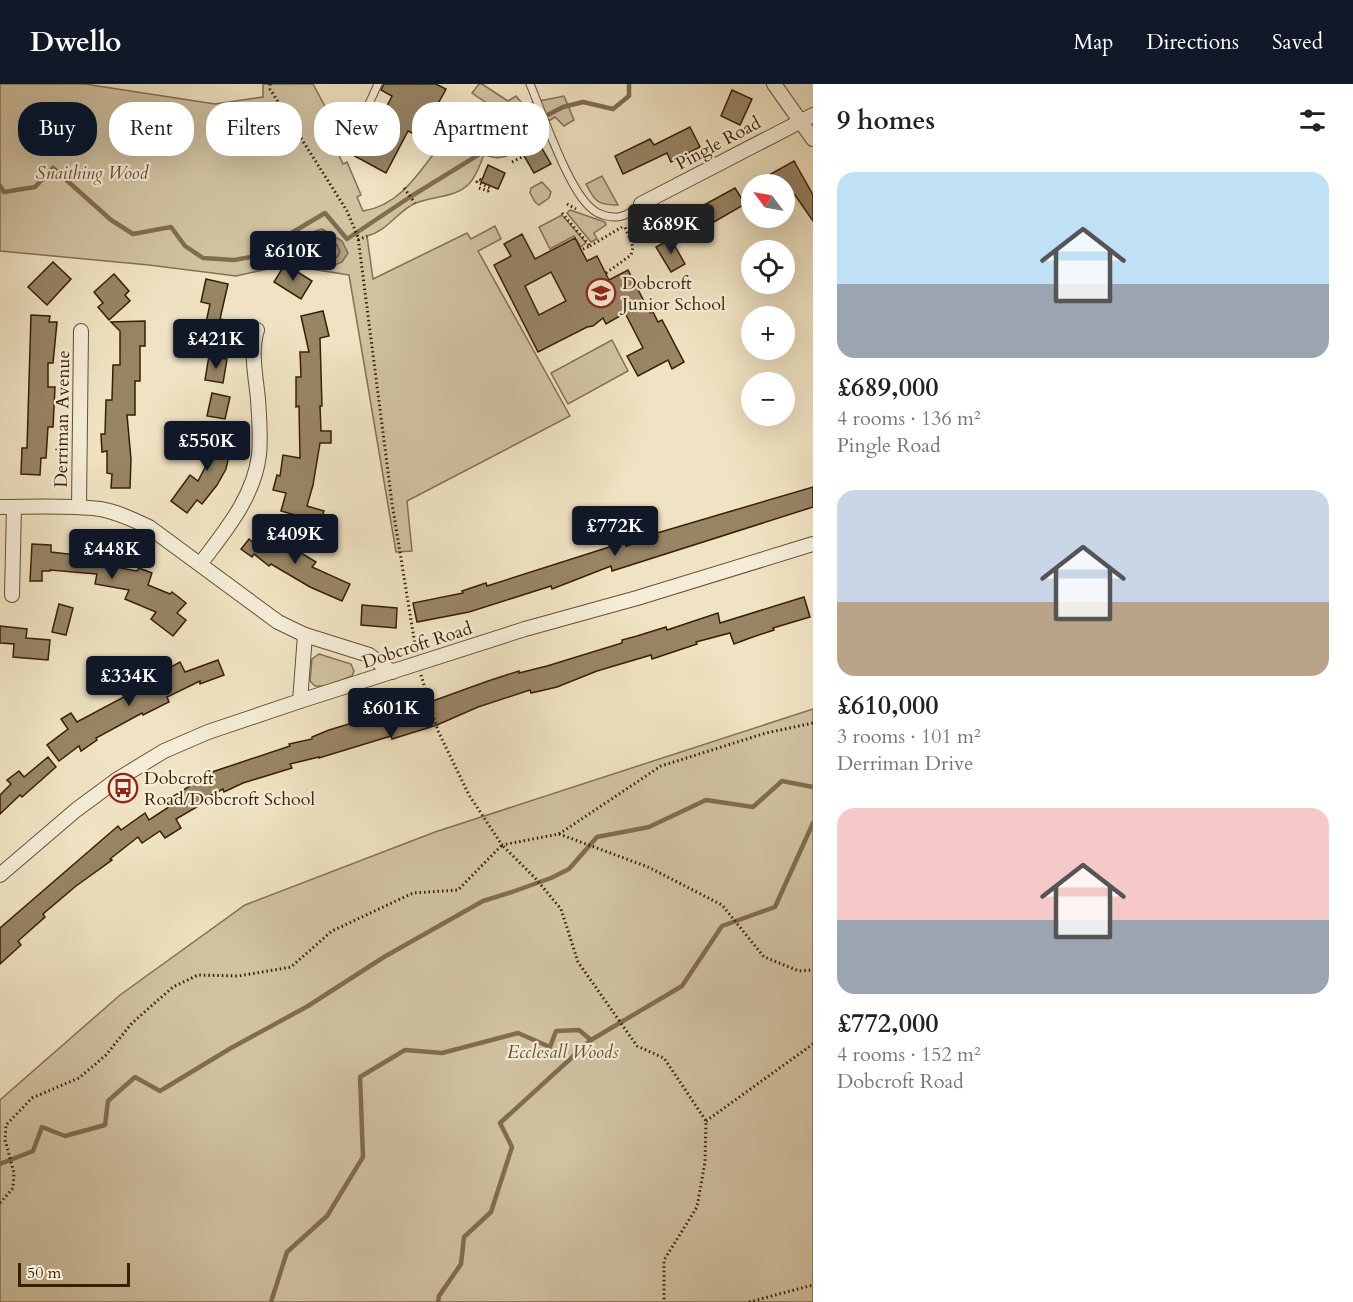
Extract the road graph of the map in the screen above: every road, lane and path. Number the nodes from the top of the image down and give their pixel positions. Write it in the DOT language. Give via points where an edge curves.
graph roads {
  1 [pos="270,84"];
  2 [pos="378,84"];
  3 [pos="530,84"];
  4 [pos="774,84"];
  5 [pos="370,102"];
  6 [pos="813,115"];
  7 [pos="799,121"];
  8 [pos="813,139"];
  9 [pos="524,156"];
  10 [pos="512,162"];
  11 [pos="481,174"];
  12 [pos="404,188"];
  13 [pos="479,188"];
  14 [pos="415,203"];
  15 [pos="641,204"];
  16 [pos="562,213"];
  17 [pos="367,236"];
  18 [pos="358,239"];
  19 [pos="590,246"];
  20 [pos="581,250"];
  21 [pos="606,273"];
  22 [pos="257,330"];
  23 [pos="81,331"];
  24 [pos="7,507"];
  25 [pos="79,507"];
  26 [pos="813,544"];
  27 [pos="201,563"];
  28 [pos="12,595"];
  29 [pos="305,635"];
  30 [pos="418,664"];
  31 [pos="392,672"];
  32 [pos="300,700"];
  33 [pos="813,723"];
  34 [pos="559,834"];
  35 [pos="502,845"];
  36 [pos="0,875"];
  37 [pos="813,970"];
  38 [pos="813,1044"];
  39 [pos="706,1121"];
  40 [pos="0,1203"];
  41 [pos="813,1285"];
  42 [pos="664,1302"];
  43 [pos="749,1302"];
  1 -- 18 [label="path" via="347,211"];
  2 -- 5 [label="lane"];
  3 -- 15 [label="lane" via="562,161 592,210 604,216 622,216"];
  4 -- 7 [label="street"];
  6 -- 7 [label="street, Pingle Road"];
  7 -- 8 [label="street"];
  7 -- 15 [label="street, Pingle Road"];
  9 -- 10 [label="path"];
  11 -- 13 [label="path" via="477,182 490,188"];
  12 -- 14 [label="path"];
  16 -- 19 [label="path"];
  17 -- 18 [label="path"];
  18 -- 30 [label="path" via="392,503"];
  19 -- 20 [label="path"];
  19 -- 21 [label="path" via="625,226 633,247 631,255"];
  22 -- 27 [label="street" via="254,348 259,456 241,508"];
  23 -- 25 [label="street, Derriman Avenue"];
  24 -- 25 [label="street"];
  24 -- 28 [label="street"];
  25 -- 27 [label="street" via="126,516"];
  26 -- 30 [label="street, Dobcroft Road"];
  27 -- 29 [label="street" via="278,622"];
  29 -- 31 [label="street" via="369,655"];
  29 -- 32 [label="street"];
  30 -- 31 [label="street, Dobcroft Road"];
  30 -- 35 [label="path" via="438,731 469,795"];
  31 -- 32 [label="street, Dobcroft Road"];
  32 -- 36 [label="street, Dobcroft Road" via="164,751 76,810"];
  33 -- 34 [label="path" via="766,733 661,766"];
  34 -- 35 [label="path"];
  34 -- 37 [label="path" via="648,867 722,905 764,957 799,971"];
  35 -- 39 [label="path" via="561,909 578,962 637,1046 664,1058"];
  35 -- 40 [label="path" via="458,890 413,893 332,931 291,967 238,976 198,975 173,987 79,1078 32,1098 6,1125 14,1188"];
  38 -- 39 [label="path"];
  39 -- 42 [label="path" via="705,1162 697,1207 664,1260"];
  41 -- 43 [label="path"];
}
